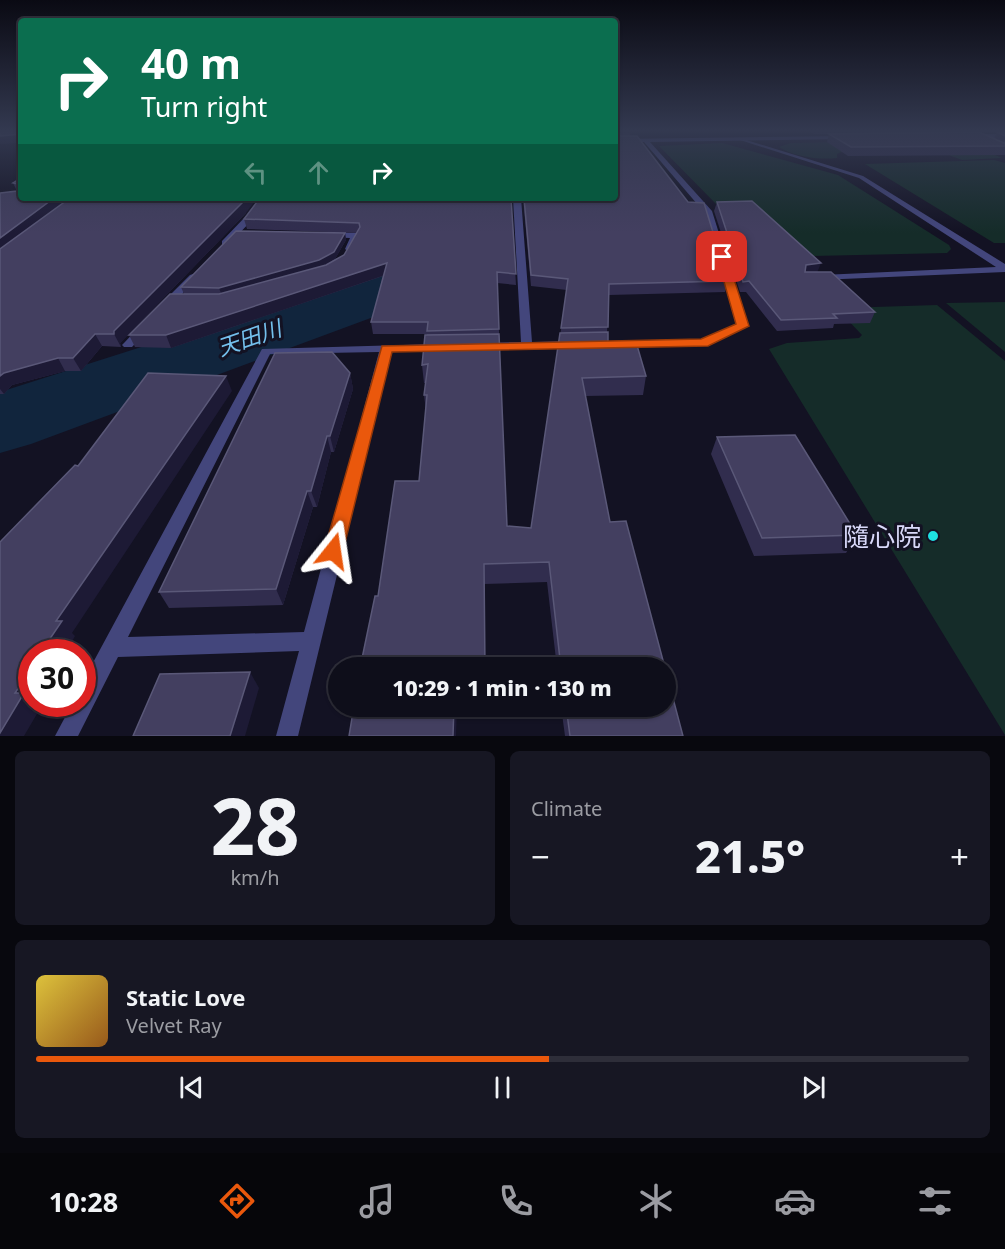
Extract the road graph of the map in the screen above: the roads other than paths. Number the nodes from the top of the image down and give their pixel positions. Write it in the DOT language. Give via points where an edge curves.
graph roads {
  1 [pos="666,164"];
  2 [pos="821,164"];
  3 [pos="261,201"];
  4 [pos="517,201"];
  5 [pos="234,233"];
  6 [pos="245,234"];
  7 [pos="323,235"];
  8 [pos="220,248"];
  9 [pos="341,263"];
  10 [pos="1005,268"];
  11 [pos="200,270"];
  12 [pos="806,279"];
  13 [pos="586,344"];
  14 [pos="609,344"];
  15 [pos="128,345"];
  16 [pos="527,345"];
  17 [pos="386,349"];
  18 [pos="310,641"];
  19 [pos="114,647"];
  20 [pos="66,736"];
  21 [pos="287,736"];
  1 -- 14 [label="street" via="708,212 743,326 703,343"];
  2 -- 10 [label="street" via="861,177"];
  3 -- 5 [label="street"];
  4 -- 16 [label="street"];
  5 -- 6 [label="street"];
  5 -- 8 [label="street"];
  7 -- 9 [label="street" via="356,236"];
  10 -- 12 [label="street"];
  11 -- 15 [label="street" via="176,300"];
  13 -- 16 [label="street"];
  16 -- 17 [label="street"];
  17 -- 18 [label="street"];
  17 -- 19 [label="street" via="266,351"];
  18 -- 19 [label="street"];
  18 -- 21 [label="street"];
  19 -- 20 [label="street"];
}
